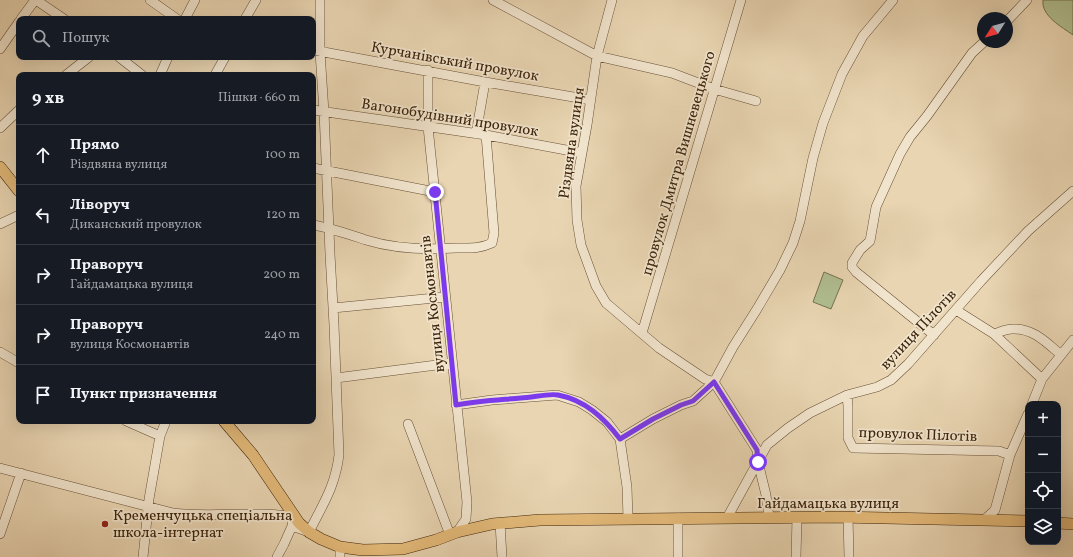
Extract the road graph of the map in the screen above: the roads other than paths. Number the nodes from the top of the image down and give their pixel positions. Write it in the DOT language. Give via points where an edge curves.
graph roads {
  1 [pos="35,0"];
  2 [pos="150,0"];
  3 [pos="195,0"];
  4 [pos="256,0"];
  5 [pos="320,0"];
  6 [pos="494,0"];
  7 [pos="612,0"];
  8 [pos="741,0"];
  9 [pos="893,0"];
  10 [pos="1027,0"];
  11 [pos="1013,15"];
  12 [pos="23,16"];
  13 [pos="59,16"];
  14 [pos="173,16"];
  15 [pos="187,16"];
  16 [pos="247,16"];
  17 [pos="16,26"];
  18 [pos="977,48"];
  19 [pos="0,49"];
  20 [pos="317,51"];
  21 [pos="597,56"];
  22 [pos="85,60"];
  23 [pos="123,60"];
  24 [pos="167,60"];
  25 [pos="222,60"];
  26 [pos="428,70"];
  27 [pos="70,72"];
  28 [pos="138,72"];
  29 [pos="161,72"];
  30 [pos="216,72"];
  31 [pos="485,82"];
  32 [pos="714,90"];
  33 [pos="591,100"];
  34 [pos="756,101"];
  35 [pos="316,111"];
  36 [pos="324,112"];
  37 [pos="16,113"];
  38 [pos="428,127"];
  39 [pos="0,128"];
  40 [pos="476,134"];
  41 [pos="486,136"];
  42 [pos="582,153"];
  43 [pos="0,167"];
  44 [pos="316,169"];
  45 [pos="326,172"];
  46 [pos="16,188"];
  47 [pos="1073,191"];
  48 [pos="435,192"];
  49 [pos="16,216"];
  50 [pos="0,224"];
  51 [pos="316,226"];
  52 [pos="329,228"];
  53 [pos="440,249"];
  54 [pos="445,297"];
  55 [pos="333,308"];
  56 [pos="956,310"];
  57 [pos="642,333"];
  58 [pos="994,334"];
  59 [pos="934,335"];
  60 [pos="1073,340"];
  61 [pos="0,352"];
  62 [pos="1061,355"];
  63 [pos="16,361"];
  64 [pos="452,362"];
  65 [pos="336,378"];
  66 [pos="1042,379"];
  67 [pos="714,382"];
  68 [pos="847,395"];
  69 [pos="1033,401"];
  70 [pos="456,405"];
  71 [pos="1025,421"];
  72 [pos="133,424"];
  73 [pos="165,424"];
  74 [pos="227,424"];
  75 [pos="408,424"];
  76 [pos="160,436"];
  77 [pos="620,439"];
  78 [pos="1010,454"];
  79 [pos="758,462"];
  80 [pos="0,468"];
  81 [pos="21,473"];
  82 [pos="149,507"];
  83 [pos="797,517"];
  84 [pos="848,517"];
  85 [pos="628,518"];
  86 [pos="678,518"];
  87 [pos="727,518"];
  88 [pos="769,518"];
  89 [pos="984,520"];
  90 [pos="293,521"];
  91 [pos="1025,521"];
  92 [pos="500,523"];
  93 [pos="1061,523"];
  94 [pos="1073,524"];
  95 [pos="309,532"];
  96 [pos="453,533"];
  97 [pos="0,534"];
  98 [pos="340,552"];
  99 [pos="143,557"];
  100 [pos="277,557"];
  101 [pos="502,557"];
  102 [pos="678,557"];
  103 [pos="796,557"];
  104 [pos="849,557"];
  1 -- 12 [label="street"];
  1 -- 13 [label="street"];
  2 -- 14 [label="street"];
  3 -- 15 [label="street"];
  4 -- 16 [label="street"];
  5 -- 20 [label="street"];
  6 -- 21 [label="street"];
  7 -- 21 [label="street, Різдвяна вулиця"];
  8 -- 32 [label="street, провулок Дмитра Вишневецького"];
  9 -- 67 [label="street" via="863,36 842,74 821,130 793,243 780,270"];
  10 -- 11 [label="street"];
  17 -- 19 [label="street"];
  18 -- 59 [label="street" via="900,154 876,207 870,241 860,250 852,263 856,272"];
  20 -- 26 [label="street, Курчанівський провулок"];
  20 -- 36 [label="street"];
  21 -- 32 [label="street" via="672,73"];
  21 -- 33 [label="street, Різдвяна вулиця"];
  22 -- 27 [label="street"];
  23 -- 28 [label="street"];
  24 -- 29 [label="street"];
  25 -- 30 [label="street"];
  26 -- 31 [label="street, Курчанівський провулок"];
  26 -- 38 [label="street, вулиця Космонавтів"];
  31 -- 33 [label="street, Курчанівський провулок"];
  31 -- 40 [label="street"];
  32 -- 34 [label="street"];
  32 -- 57 [label="street, провулок Дмитра Вишневецького"];
  33 -- 42 [label="street, Різдвяна вулиця"];
  35 -- 36 [label="street, Вагонобудівний провулок"];
  36 -- 38 [label="street, Вагонобудівний провулок"];
  36 -- 45 [label="street"];
  37 -- 39 [label="street"];
  38 -- 40 [label="street, Вагонобудівний провулок"];
  38 -- 48 [label="street, вулиця Космонавтів"];
  40 -- 41 [label="street, Вагонобудівний провулок"];
  41 -- 42 [label="street, Вагонобудівний провулок"];
  41 -- 53 [label="street" via="494,233 492,243 482,248"];
  42 -- 57 [label="street, Різдвяна вулиця" via="576,186 576,206 583,251 596,286 606,303"];
  43 -- 46 [label="main road"];
  44 -- 45 [label="street"];
  45 -- 48 [label="street"];
  45 -- 52 [label="street"];
  47 -- 56 [label="street, вулиця Пілотів" via="1028,231"];
  48 -- 53 [label="street, вулиця Космонавтів"];
  49 -- 50 [label="street"];
  51 -- 52 [label="street"];
  52 -- 53 [label="street" via="366,240 407,248"];
  52 -- 55 [label="street"];
  53 -- 54 [label="street, вулиця Космонавтів"];
  54 -- 55 [label="street"];
  54 -- 64 [label="street, вулиця Космонавтів"];
  55 -- 65 [label="street"];
  56 -- 58 [label="street"];
  56 -- 59 [label="street, вулиця Пілотів"];
  57 -- 67 [label="street, Різдвяна вулиця" via="691,370"];
  58 -- 62 [label="street" via="1011,329 1026,330"];
  58 -- 66 [label="street"];
  59 -- 68 [label="street, вулиця Пілотів" via="891,380 877,387"];
  60 -- 62 [label="street"];
  61 -- 63 [label="street"];
  62 -- 66 [label="street"];
  64 -- 65 [label="street"];
  64 -- 70 [label="street, вулиця Космонавтів"];
  65 -- 95 [label="street" via="339,455 337,472"];
  66 -- 69 [label="street"];
  67 -- 77 [label="street" via="693,401 653,419"];
  67 -- 79 [label="street" via="757,450"];
  68 -- 78 [label="street, провулок Пілотів" via="848,438 853,448 999,451"];
  68 -- 79 [label="street, вулиця Пілотів" via="810,413 788,428 768,445"];
  70 -- 77 [label="street" via="557,395 592,410 607,422"];
  70 -- 96 [label="street, вулиця Космонавтів" via="467,502 466,519"];
  71 -- 78 [label="street"];
  72 -- 76 [label="street"];
  73 -- 76 [label="street"];
  74 -- 90 [label="main road, Гайдамацька вулиця" via="270,478"];
  75 -- 96 [label="street"];
  76 -- 82 [label="street"];
  77 -- 85 [label="street" via="627,487"];
  78 -- 89 [label="street" via="995,510"];
  79 -- 87 [label="street, вулиця Пілотів"];
  79 -- 88 [label="street"];
  80 -- 81 [label="street"];
  81 -- 82 [label="street"];
  81 -- 97 [label="street"];
  82 -- 90 [label="street" via="190,515 275,514"];
  82 -- 99 [label="street"];
  83 -- 84 [label="main road, Гайдамацька вулиця"];
  83 -- 88 [label="main road, Гайдамацька вулиця"];
  83 -- 103 [label="street"];
  84 -- 89 [label="main road, Гайдамацька вулиця"];
  84 -- 104 [label="street"];
  85 -- 86 [label="main road, Гайдамацька вулиця"];
  85 -- 92 [label="main road, Гайдамацька вулиця"];
  86 -- 87 [label="main road, Гайдамацька вулиця"];
  86 -- 102 [label="street"];
  87 -- 88 [label="main road, Гайдамацька вулиця"];
  89 -- 91 [label="main road, Гайдамацька вулиця"];
  90 -- 95 [label="main road, Гайдамацька вулиця"];
  90 -- 100 [label="street"];
  92 -- 96 [label="main road, Гайдамацька вулиця"];
  92 -- 101 [label="street"];
  93 -- 94 [label="main road"];
  95 -- 98 [label="main road, Гайдамацька вулиця"];
  96 -- 98 [label="main road, Гайдамацька вулиця" via="403,549"];
}
